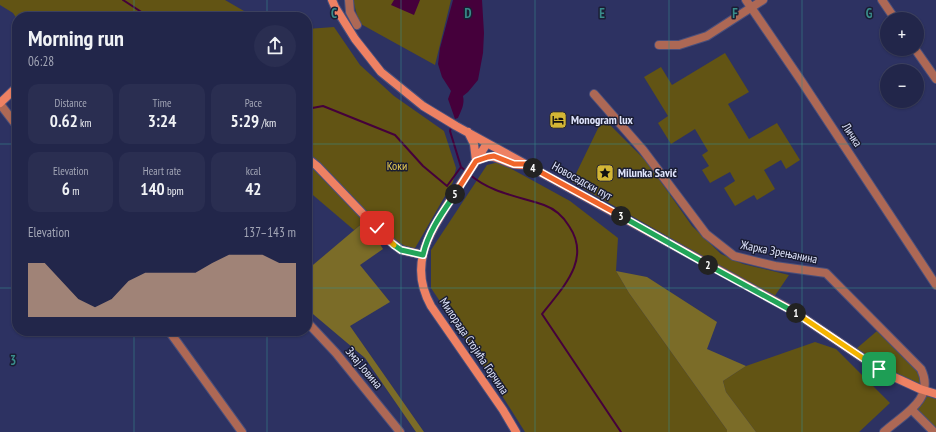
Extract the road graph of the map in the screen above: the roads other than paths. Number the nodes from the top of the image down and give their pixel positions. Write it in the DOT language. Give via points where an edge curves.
graph roads {
  1 [pos="332,0"];
  2 [pos="349,0"];
  3 [pos="746,0"];
  4 [pos="763,0"];
  5 [pos="882,0"];
  6 [pos="751,8"];
  7 [pos="890,12"];
  8 [pos="357,25"];
  9 [pos="659,45"];
  10 [pos="920,56"];
  11 [pos="936,79"];
  12 [pos="12,92"];
  13 [pos="594,94"];
  14 [pos="0,103"];
  15 [pos="12,119"];
  16 [pos="468,132"];
  17 [pos="488,143"];
  18 [pos="476,161"];
  19 [pos="312,162"];
  20 [pos="527,164"];
  21 [pos="423,255"];
  22 [pos="936,285"];
  23 [pos="312,327"];
  24 [pos="173,336"];
  25 [pos="927,392"];
  26 [pos="936,394"];
  27 [pos="912,410"];
  28 [pos="242,432"];
  29 [pos="400,432"];
  30 [pos="516,432"];
  31 [pos="884,432"];
  32 [pos="934,432"];
  1 -- 16 [label="main road, Новосадски пут" via="355,39 381,72 423,106"];
  2 -- 8 [label="street" via="350,12"];
  3 -- 6 [label="street, Личка"];
  4 -- 6 [label="street"];
  5 -- 7 [label="street"];
  6 -- 9 [label="street" via="707,36 679,45"];
  6 -- 22 [label="street, Личка"];
  10 -- 11 [label="street"];
  12 -- 14 [label="main road"];
  13 -- 25 [label="street, Жарка Зрењанина" via="643,150 706,234 734,256 775,266 826,273 922,369 927,381"];
  14 -- 15 [label="street"];
  16 -- 17 [label="main road, Новосадски пут"];
  16 -- 18 [label="main road" via="474,144"];
  17 -- 18 [label="main road, Милорада Стојића Горчила"];
  17 -- 20 [label="main road, Новосадски пут"];
  18 -- 20 [label="main road" via="494,156 514,164"];
  18 -- 21 [label="main road, Милорада Стојића Горчила" via="432,230 424,246"];
  19 -- 21 [label="main road" via="386,238 401,250"];
  20 -- 25 [label="main road, Новосадски пут" via="793,311 879,369"];
  21 -- 30 [label="main road, Милорада Стојића Горчила" via="422,277 428,301"];
  23 -- 29 [label="street, Змај Јовина"];
  24 -- 28 [label="street"];
  25 -- 26 [label="main road, Новосадски пут"];
  25 -- 27 [label="street"];
  27 -- 31 [label="street"];
  27 -- 32 [label="street"];
}
